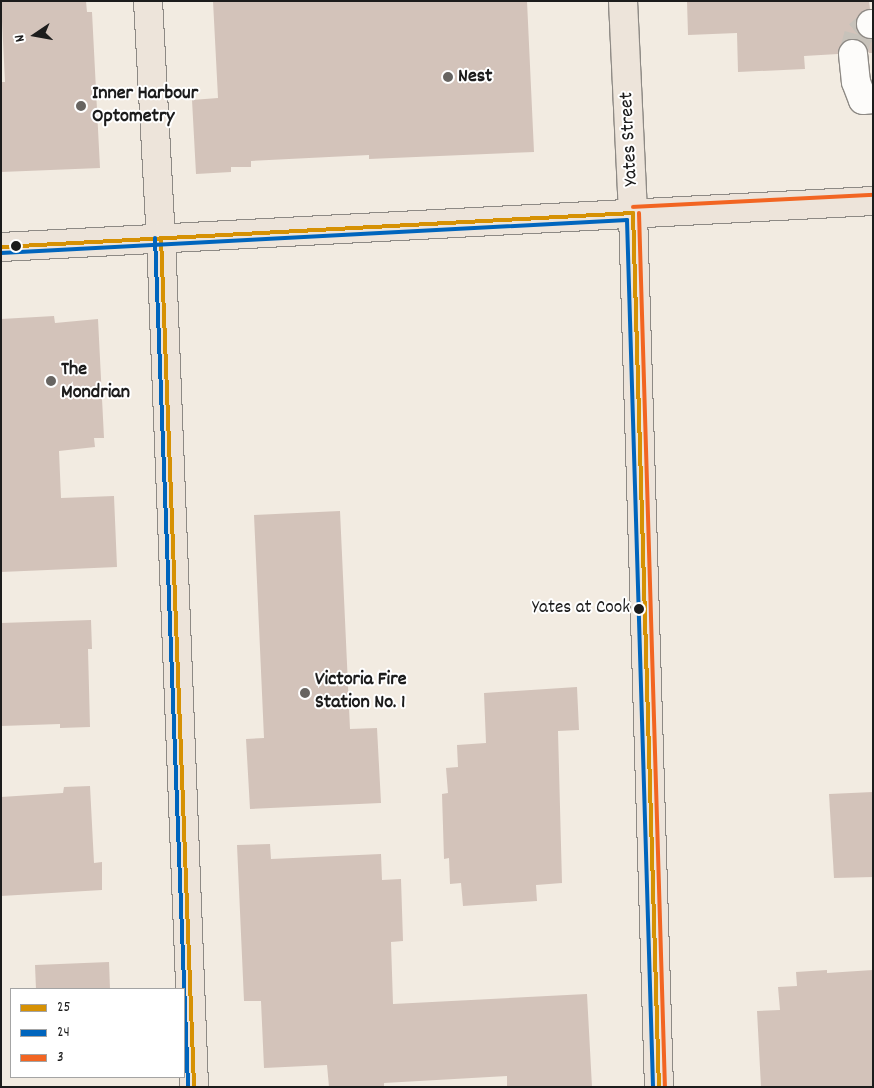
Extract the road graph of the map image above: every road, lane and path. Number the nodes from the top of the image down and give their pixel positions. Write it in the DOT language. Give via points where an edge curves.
graph roads {
  1 [pos="148,1"];
  2 [pos="623,1"];
  3 [pos="853,54"];
  4 [pos="873,99"];
  5 [pos="873,201"];
  6 [pos="633,213"];
  7 [pos="162,238"];
  8 [pos="1,247"];
  9 [pos="194,1087"];
  10 [pos="659,1087"];
  1 -- 7 [label="main road"];
  2 -- 6 [label="main road, Yates Street"];
  3 -- 4 [label="lane" via="856,82 863,100"];
  5 -- 6 [label="main road"];
  6 -- 7 [label="main road"];
  6 -- 10 [label="main road, Yates Street"];
  7 -- 8 [label="main road"];
  7 -- 9 [label="main road"];
}
